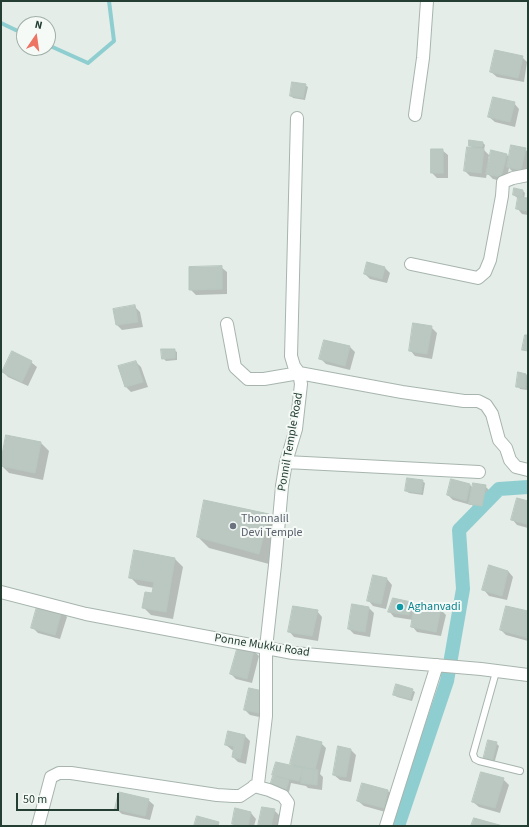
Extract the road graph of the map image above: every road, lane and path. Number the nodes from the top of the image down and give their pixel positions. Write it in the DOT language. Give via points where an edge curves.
graph roads {
  1 [pos="427,1"];
  2 [pos="415,116"];
  3 [pos="297,118"];
  4 [pos="528,175"];
  5 [pos="411,264"];
  6 [pos="227,324"];
  7 [pos="299,373"];
  8 [pos="286,462"];
  9 [pos="528,470"];
  10 [pos="479,472"];
  11 [pos="1,592"];
  12 [pos="266,648"];
  13 [pos="437,665"];
  14 [pos="496,672"];
  15 [pos="528,675"];
  16 [pos="520,771"];
  17 [pos="256,785"];
  18 [pos="38,826"];
  19 [pos="284,826"];
  20 [pos="386,826"];
  1 -- 2 [label="street"];
  3 -- 7 [label="street, Ponnil Temple Road" via="291,356"];
  4 -- 5 [label="street" via="503,182 490,260 478,278"];
  6 -- 7 [label="street" via="235,367 248,379"];
  7 -- 8 [label="street, Ponnil Temple Road" via="301,384 296,429"];
  7 -- 9 [label="street" via="444,398 478,401 486,405 492,414 499,440 506,448 510,460 516,467"];
  8 -- 10 [label="street"];
  8 -- 12 [label="street, Ponnil Temple Road"];
  11 -- 12 [label="street, Ponne Mukku Road" via="86,614"];
  12 -- 13 [label="street, Ponne Mukku Road" via="293,653"];
  12 -- 17 [label="street, Ponnil Temple Road" via="266,716"];
  13 -- 14 [label="street, Ponne Mukku Road"];
  13 -- 20 [label="street"];
  14 -- 15 [label="street, Ponne Mukku Road"];
  14 -- 16 [label="lane" via="473,754 475,760"];
  17 -- 18 [label="street" via="240,796 233,796 59,773 51,777"];
  17 -- 19 [label="street" via="283,796 288,803"];
}
